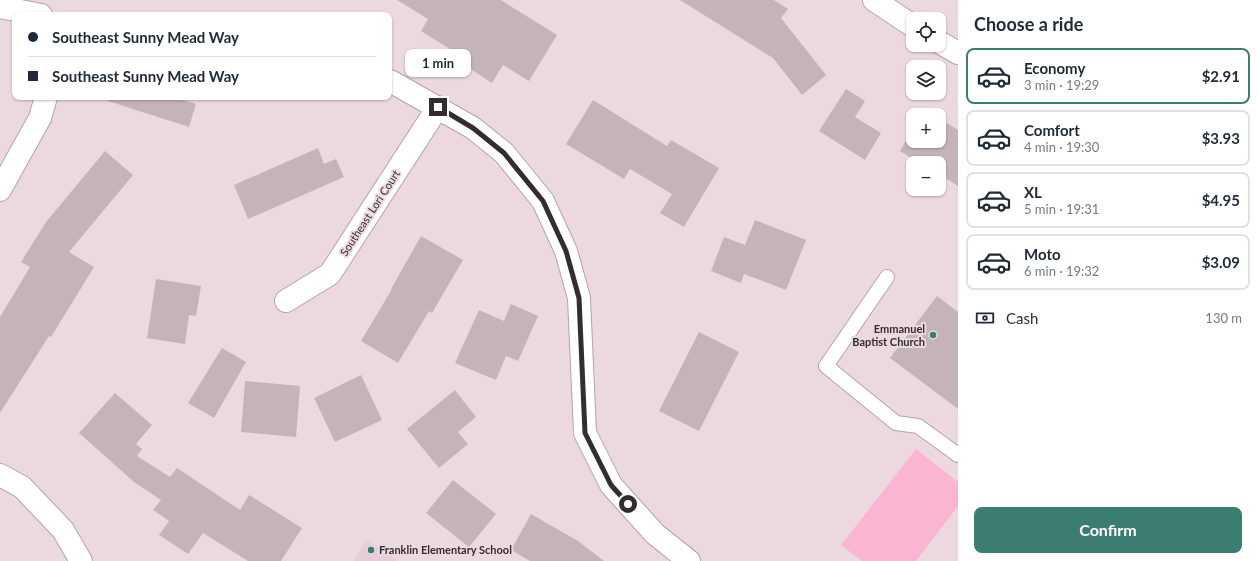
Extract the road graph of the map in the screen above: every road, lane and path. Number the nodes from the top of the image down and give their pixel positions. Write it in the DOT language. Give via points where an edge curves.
graph roads {
  1 [pos="874,0"];
  2 [pos="0,8"];
  3 [pos="23,12"];
  4 [pos="906,21"];
  5 [pos="946,46"];
  6 [pos="958,53"];
  7 [pos="392,83"];
  8 [pos="45,100"];
  9 [pos="438,107"];
  10 [pos="0,190"];
  11 [pos="887,277"];
  12 [pos="286,301"];
  13 [pos="958,455"];
  14 [pos="0,475"];
  15 [pos="81,561"];
  16 [pos="689,561"];
  1 -- 4 [label="street"];
  2 -- 3 [label="street"];
  5 -- 6 [label="street"];
  7 -- 9 [label="street"];
  8 -- 10 [label="street" via="40,118"];
  9 -- 12 [label="street, Southeast Lori Court" via="330,274"];
  9 -- 16 [label="street" via="473,128 504,153 543,201 566,251 579,298 585,433 611,485 655,534"];
  11 -- 13 [label="lane" via="826,366 896,423 918,426"];
  14 -- 15 [label="street" via="22,488 63,530"];
}
